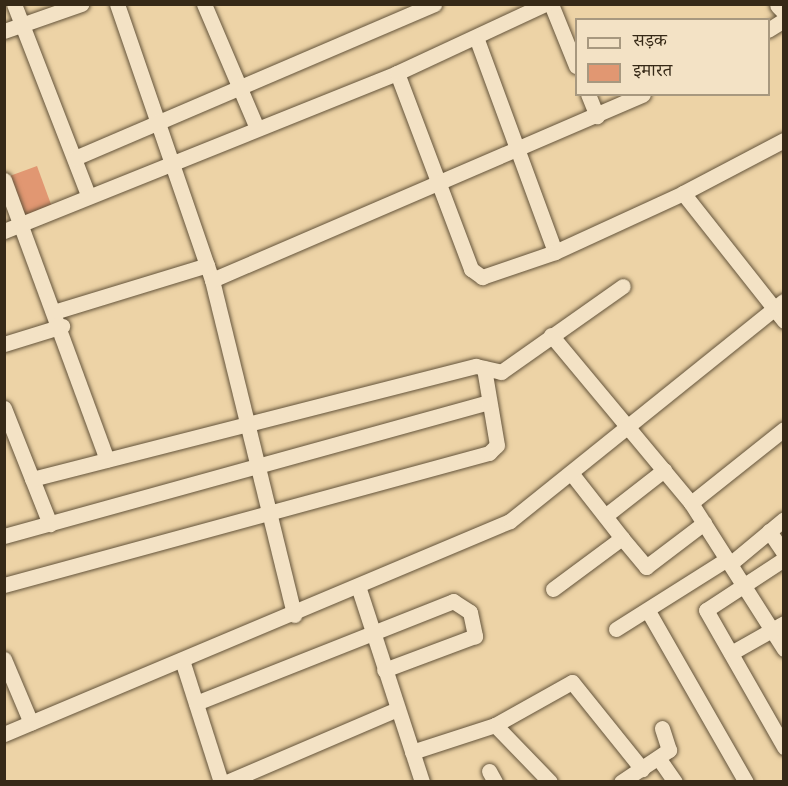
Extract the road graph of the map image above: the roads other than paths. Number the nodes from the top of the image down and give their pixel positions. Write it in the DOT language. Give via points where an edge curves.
graph roads {
  1 [pos="14,4"];
  2 [pos="81,4"];
  3 [pos="117,4"];
  4 [pos="204,4"];
  5 [pos="545,4"];
  6 [pos="551,4"];
  7 [pos="780,4"];
  8 [pos="433,5"];
  9 [pos="60,8"];
  10 [pos="783,8"];
  11 [pos="783,20"];
  12 [pos="23,25"];
  13 [pos="770,29"];
  14 [pos="4,31"];
  15 [pos="476,37"];
  16 [pos="575,64"];
  17 [pos="397,74"];
  18 [pos="240,89"];
  19 [pos="589,96"];
  20 [pos="639,96"];
  21 [pos="597,116"];
  22 [pos="161,123"];
  23 [pos="256,126"];
  24 [pos="783,140"];
  25 [pos="518,150"];
  26 [pos="75,158"];
  27 [pos="174,163"];
  28 [pos="4,180"];
  29 [pos="438,186"];
  30 [pos="683,193"];
  31 [pos="88,195"];
  32 [pos="23,224"];
  33 [pos="4,231"];
  34 [pos="555,252"];
  35 [pos="207,265"];
  36 [pos="212,280"];
  37 [pos="623,286"];
  38 [pos="778,305"];
  39 [pos="57,311"];
  40 [pos="783,321"];
  41 [pos="62,326"];
  42 [pos="551,335"];
  43 [pos="4,344"];
  44 [pos="484,368"];
  45 [pos="489,402"];
  46 [pos="4,408"];
  47 [pos="244,423"];
  48 [pos="629,424"];
  49 [pos="783,429"];
  50 [pos="107,460"];
  51 [pos="256,468"];
  52 [pos="664,470"];
  53 [pos="571,473"];
  54 [pos="32,479"];
  55 [pos="691,503"];
  56 [pos="271,514"];
  57 [pos="605,516"];
  58 [pos="783,519"];
  59 [pos="704,523"];
  60 [pos="50,524"];
  61 [pos="769,531"];
  62 [pos="4,536"];
  63 [pos="622,537"];
  64 [pos="783,553"];
  65 [pos="783,559"];
  66 [pos="728,562"];
  67 [pos="4,585"];
  68 [pos="743,585"];
  69 [pos="358,586"];
  70 [pos="553,589"];
  71 [pos="648,611"];
  72 [pos="294,615"];
  73 [pos="778,626"];
  74 [pos="616,629"];
  75 [pos="372,634"];
  76 [pos="783,649"];
  77 [pos="731,653"];
  78 [pos="4,659"];
  79 [pos="182,660"];
  80 [pos="384,670"];
  81 [pos="196,703"];
  82 [pos="398,709"];
  83 [pos="31,723"];
  84 [pos="495,725"];
  85 [pos="662,728"];
  86 [pos="4,734"];
  87 [pos="783,747"];
  88 [pos="412,752"];
  89 [pos="659,759"];
  90 [pos="642,769"];
  91 [pos="221,782"];
  92 [pos="227,782"];
  93 [pos="422,782"];
  94 [pos="550,782"];
  95 [pos="621,782"];
  96 [pos="675,782"];
  97 [pos="746,782"];
  1 -- 12 [label="street"];
  2 -- 9 [label="street"];
  3 -- 22 [label="street"];
  4 -- 18 [label="street"];
  5 -- 15 [label="street"];
  6 -- 16 [label="street"];
  7 -- 10 [label="main road"];
  8 -- 18 [label="street"];
  9 -- 12 [label="street"];
  11 -- 13 [label="street"];
  12 -- 14 [label="street"];
  12 -- 26 [label="street"];
  15 -- 17 [label="street"];
  15 -- 25 [label="street"];
  17 -- 23 [label="street"];
  17 -- 29 [label="street"];
  18 -- 22 [label="street"];
  18 -- 23 [label="street"];
  19 -- 21 [label="street"];
  20 -- 21 [label="street"];
  21 -- 25 [label="street"];
  22 -- 26 [label="street"];
  22 -- 27 [label="street"];
  23 -- 27 [label="street"];
  24 -- 30 [label="street"];
  25 -- 29 [label="street"];
  25 -- 34 [label="street"];
  26 -- 31 [label="street"];
  27 -- 31 [label="street"];
  27 -- 35 [label="street"];
  28 -- 32 [label="street"];
  29 -- 34 [label="street" via="475,275"];
  29 -- 36 [label="street"];
  30 -- 34 [label="street"];
  30 -- 38 [label="street"];
  31 -- 32 [label="street"];
  32 -- 33 [label="street"];
  32 -- 39 [label="street"];
  35 -- 36 [label="street"];
  35 -- 39 [label="street"];
  36 -- 47 [label="street"];
  37 -- 42 [label="street"];
  38 -- 40 [label="street"];
  38 -- 48 [label="street"];
  39 -- 41 [label="street"];
  41 -- 43 [label="street"];
  41 -- 50 [label="street"];
  42 -- 44 [label="street" via="507,369"];
  42 -- 48 [label="street"];
  44 -- 45 [label="street"];
  44 -- 47 [label="street"];
  45 -- 51 [label="street"];
  45 -- 56 [label="street" via="497,445 489,453"];
  46 -- 54 [label="street"];
  47 -- 50 [label="street"];
  47 -- 51 [label="street"];
  48 -- 52 [label="street"];
  48 -- 53 [label="street"];
  49 -- 55 [label="street"];
  50 -- 54 [label="street"];
  51 -- 56 [label="street"];
  51 -- 60 [label="street"];
  52 -- 55 [label="street"];
  52 -- 57 [label="street"];
  53 -- 57 [label="street"];
  53 -- 69 [label="street" via="510,521"];
  54 -- 60 [label="street"];
  55 -- 59 [label="street"];
  56 -- 67 [label="street"];
  56 -- 72 [label="street"];
  57 -- 63 [label="street"];
  58 -- 61 [label="street"];
  59 -- 63 [label="street" via="646,567"];
  59 -- 66 [label="street"];
  60 -- 62 [label="street"];
  61 -- 64 [label="street"];
  61 -- 66 [label="street"];
  63 -- 70 [label="street"];
  65 -- 68 [label="street"];
  66 -- 68 [label="street"];
  66 -- 71 [label="street"];
  68 -- 73 [label="street"];
  68 -- 77 [label="street" via="706,610"];
  69 -- 72 [label="street"];
  69 -- 75 [label="street"];
  71 -- 74 [label="street"];
  71 -- 97 [label="street"];
  72 -- 79 [label="street"];
  73 -- 76 [label="street"];
  73 -- 77 [label="street"];
  75 -- 80 [label="street"];
  75 -- 80 [label="street" via="453,601 466,607 474,621 477,631 469,639"];
  75 -- 81 [label="street"];
  77 -- 87 [label="street"];
  78 -- 83 [label="street"];
  79 -- 81 [label="street"];
  79 -- 83 [label="street"];
  80 -- 82 [label="street"];
  81 -- 91 [label="street"];
  82 -- 88 [label="street"];
  82 -- 92 [label="street"];
  83 -- 86 [label="street"];
  84 -- 88 [label="street"];
  84 -- 90 [label="street" via="572,682"];
  84 -- 94 [label="street"];
  85 -- 89 [label="street" via="671,744"];
  88 -- 93 [label="street"];
  89 -- 90 [label="street"];
  89 -- 96 [label="street"];
  90 -- 95 [label="street"];
}
